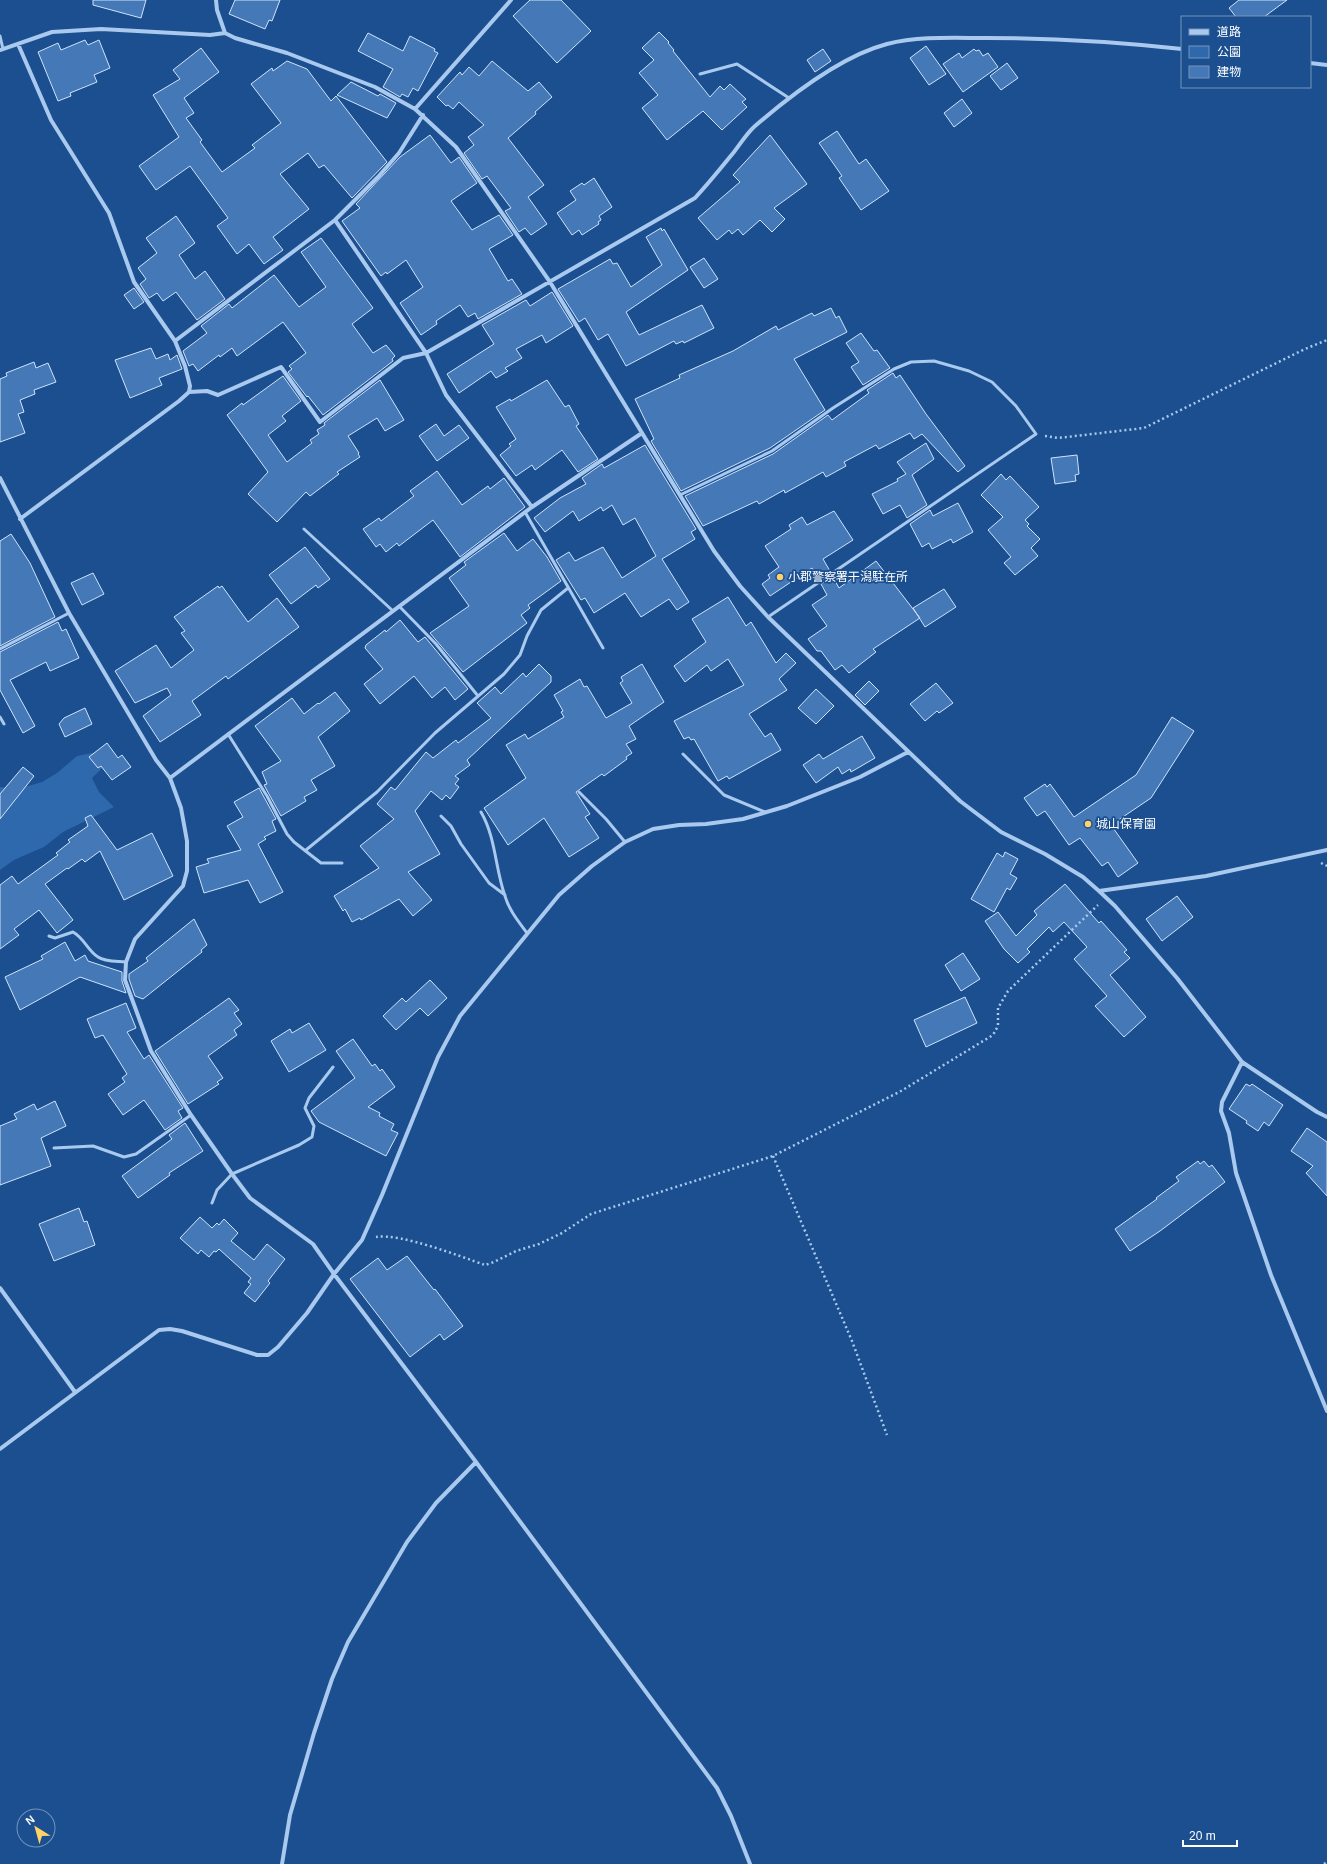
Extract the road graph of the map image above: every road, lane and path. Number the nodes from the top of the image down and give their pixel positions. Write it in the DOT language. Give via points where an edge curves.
graph roads {
  1 [pos="216,0"];
  2 [pos="511,0"];
  3 [pos="225,33"];
  4 [pos="0,36"];
  5 [pos="18,44"];
  6 [pos="1181,49"];
  7 [pos="2,50"];
  8 [pos="1311,63"];
  9 [pos="1327,65"];
  10 [pos="700,74"];
  11 [pos="789,98"];
  12 [pos="415,109"];
  13 [pos="423,115"];
  14 [pos="334,220"];
  15 [pos="550,282"];
  16 [pos="1327,340"];
  17 [pos="176,341"];
  18 [pos="426,353"];
  19 [pos="189,392"];
  20 [pos="642,433"];
  21 [pos="1036,434"];
  22 [pos="0,478"];
  23 [pos="680,495"];
  24 [pos="532,507"];
  25 [pos="525,512"];
  26 [pos="20,519"];
  27 [pos="304,529"];
  28 [pos="568,588"];
  29 [pos="399,606"];
  30 [pos="393,611"];
  31 [pos="69,613"];
  32 [pos="768,617"];
  33 [pos="603,648"];
  34 [pos="0,649"];
  35 [pos="478,696"];
  36 [pos="0,717"];
  37 [pos="4,724"];
  38 [pos="228,734"];
  39 [pos="908,752"];
  40 [pos="683,754"];
  41 [pos="170,778"];
  42 [pos="579,792"];
  43 [pos="482,812"];
  44 [pos="765,813"];
  45 [pos="441,816"];
  46 [pos="625,842"];
  47 [pos="306,850"];
  48 [pos="1327,850"];
  49 [pos="342,862"];
  50 [pos="1099,891"];
  51 [pos="504,895"];
  52 [pos="1106,898"];
  53 [pos="527,933"];
  54 [pos="49,936"];
  55 [pos="126,962"];
  56 [pos="1242,1062"];
  57 [pos="333,1067"];
  58 [pos="191,1115"];
  59 [pos="1327,1117"];
  60 [pos="54,1148"];
  61 [pos="772,1156"];
  62 [pos="232,1174"];
  63 [pos="212,1203"];
  64 [pos="362,1240"];
  65 [pos="334,1274"];
  66 [pos="0,1288"];
  67 [pos="75,1392"];
  68 [pos="1327,1411"];
  69 [pos="887,1435"];
  70 [pos="0,1449"];
  71 [pos="476,1462"];
  72 [pos="1327,1862"];
  73 [pos="282,1864"];
  74 [pos="750,1864"];
  75 [pos="1324,1864"];
  1 -- 3 [label="street"];
  2 -- 12 [label="street"];
  3 -- 5 [label="street" via="210,35 101,29 52,32"];
  3 -- 12 [label="street" via="287,53 375,87"];
  4 -- 7 [label="lane"];
  5 -- 7 [label="street"];
  5 -- 17 [label="street" via="51,120 108,213 134,282"];
  6 -- 11 [label="street" via="1032,38 923,38 887,44 858,54"];
  8 -- 9 [label="street"];
  10 -- 11 [label="lane" via="737,64"];
  11 -- 15 [label="street" via="753,127 695,198"];
  12 -- 13 [label="street"];
  13 -- 14 [label="street" via="399,153"];
  13 -- 15 [label="street" via="456,147"];
  14 -- 17 [label="street"];
  14 -- 18 [label="street"];
  15 -- 18 [label="street"];
  15 -- 20 [label="street"];
  16 -- 21 [label="path" via="1144,428 1058,438"];
  17 -- 19 [label="street" via="185,366"];
  18 -- 19 [label="street" via="403,358 320,422 281,367 218,395 207,391"];
  18 -- 24 [label="street" via="446,395"];
  19 -- 26 [label="street"];
  20 -- 23 [label="street"];
  20 -- 24 [label="street"];
  21 -- 23 [label="lane" via="1016,406 992,382 969,371 934,361 911,362 894,369 772,451"];
  21 -- 32 [label="lane"];
  22 -- 26 [label="street"];
  23 -- 32 [label="street" via="714,550 740,586"];
  24 -- 25 [label="street"];
  25 -- 28 [label="lane"];
  25 -- 29 [label="street"];
  26 -- 31 [label="street"];
  27 -- 30 [label="lane"];
  28 -- 33 [label="lane"];
  28 -- 35 [label="lane" via="541,610 520,655 504,674"];
  29 -- 30 [label="street"];
  29 -- 35 [label="lane" via="436,644"];
  30 -- 38 [label="street"];
  31 -- 34 [label="lane"];
  31 -- 41 [label="street" via="152,754"];
  32 -- 39 [label="street"];
  35 -- 47 [label="lane" via="434,733 377,792"];
  36 -- 37 [label="lane"];
  38 -- 41 [label="street"];
  38 -- 47 [label="lane" via="267,796 286,834"];
  39 -- 44 [label="street" via="860,777"];
  39 -- 50 [label="street" via="960,801 1001,832 1045,854 1083,877"];
  40 -- 44 [label="lane" via="724,794"];
  41 -- 55 [label="street" via="181,808 187,841 187,871 183,886 135,939"];
  42 -- 46 [label="lane"];
  43 -- 51 [label="lane" via="490,827"];
  44 -- 46 [label="street" via="743,819 706,824 679,824 653,829"];
  45 -- 51 [label="lane" via="452,826 460,844 489,883"];
  46 -- 53 [label="street" via="559,895"];
  47 -- 49 [label="lane" via="321,863"];
  48 -- 50 [label="street" via="1206,876"];
  50 -- 52 [label="street"];
  51 -- 53 [label="lane" via="513,914"];
  52 -- 56 [label="street" via="1177,978"];
  52 -- 61 [label="path" via="1008,991 998,1008 998,1026 993,1035 901,1091"];
  53 -- 64 [label="street" via="460,1016 438,1056"];
  54 -- 55 [label="lane" via="55,938 73,932 78,934 97,957"];
  55 -- 58 [label="street" via="126,980 151,1051"];
  56 -- 59 [label="street"];
  56 -- 68 [label="street" via="1222,1102 1221,1111 1229,1134 1236,1172 1271,1275"];
  57 -- 62 [label="lane" via="309,1098 305,1108 314,1126 312,1137 300,1145"];
  58 -- 60 [label="lane" via="136,1154 124,1157 94,1146"];
  58 -- 62 [label="street"];
  61 -- 64 [label="path" via="591,1214 562,1233 485,1265 409,1240 383,1236"];
  61 -- 69 [label="path" via="852,1341"];
  62 -- 63 [label="lane" via="217,1190"];
  62 -- 65 [label="street" via="250,1198 313,1244"];
  64 -- 65 [label="street"];
  65 -- 67 [label="street" via="307,1313 268,1355 256,1355 182,1331 159,1330"];
  65 -- 71 [label="street"];
  66 -- 67 [label="street"];
  67 -- 70 [label="street"];
  71 -- 73 [label="street" via="436,1503 407,1542 348,1642 314,1732 290,1815"];
  71 -- 74 [label="street" via="717,1788"];
  72 -- 75 [label="path"];
}
